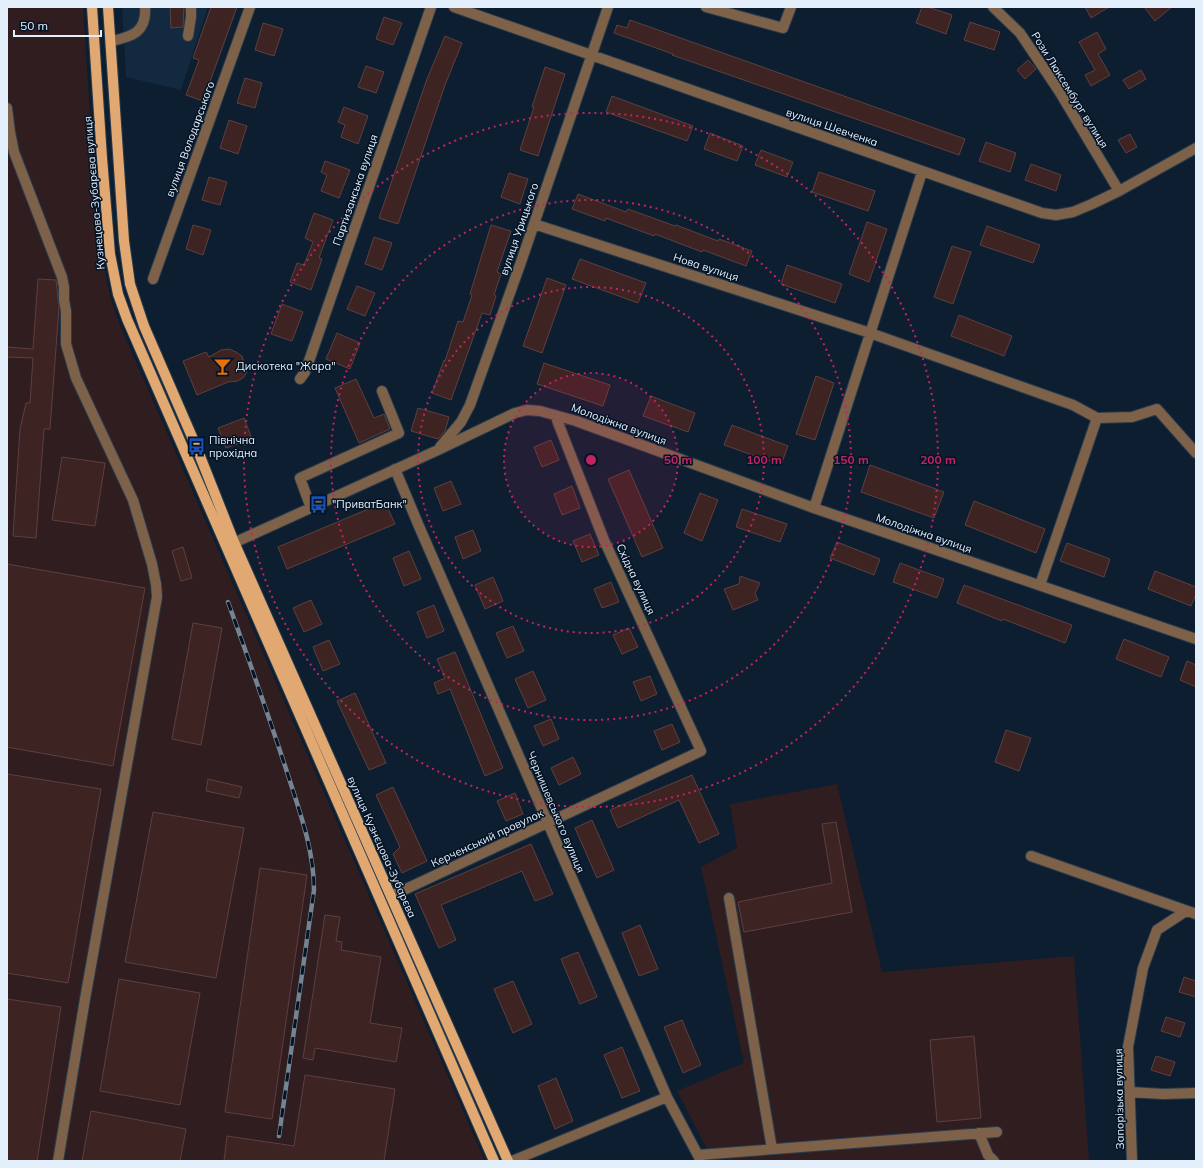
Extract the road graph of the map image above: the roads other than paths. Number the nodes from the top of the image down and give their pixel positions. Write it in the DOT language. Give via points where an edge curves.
graph roads {
  1 [pos="92,7"];
  2 [pos="108,7"];
  3 [pos="145,7"];
  4 [pos="191,7"];
  5 [pos="250,7"];
  6 [pos="431,7"];
  7 [pos="454,7"];
  8 [pos="608,7"];
  9 [pos="706,7"];
  10 [pos="791,7"];
  11 [pos="993,7"];
  12 [pos="188,36"];
  13 [pos="111,41"];
  14 [pos="592,56"];
  15 [pos="7,108"];
  16 [pos="1196,148"];
  17 [pos="922,172"];
  18 [pos="1119,191"];
  19 [pos="534,224"];
  20 [pos="153,279"];
  21 [pos="870,333"];
  22 [pos="300,380"];
  23 [pos="382,392"];
  24 [pos="555,415"];
  25 [pos="1097,418"];
  26 [pos="438,450"];
  27 [pos="1196,453"];
  28 [pos="395,469"];
  29 [pos="311,508"];
  30 [pos="814,508"];
  31 [pos="230,544"];
  32 [pos="1040,585"];
  33 [pos="1196,639"];
  34 [pos="701,751"];
  35 [pos="548,823"];
  36 [pos="1031,856"];
  37 [pos="391,896"];
  38 [pos="729,898"];
  39 [pos="1191,913"];
  40 [pos="1130,1092"];
  41 [pos="1196,1093"];
  42 [pos="668,1097"];
  43 [pos="997,1132"];
  44 [pos="979,1134"];
  45 [pos="772,1149"];
  46 [pos="699,1158"];
  47 [pos="58,1161"];
  48 [pos="494,1161"];
  49 [pos="508,1161"];
  50 [pos="512,1161"];
  51 [pos="994,1161"];
  52 [pos="1132,1161"];
  1 -- 31 [label="main road, Кузнецова-Зубарєва вулиця" via="108,229 118,294 127,319"];
  2 -- 13 [label="main road"];
  3 -- 13 [label="street" via="141,29 124,39"];
  4 -- 12 [label="street"];
  5 -- 20 [label="street, вулиця Володарського"];
  6 -- 22 [label="street, Партизанська вулиця" via="308,364"];
  7 -- 14 [label="street, вулиця Шевченка"];
  8 -- 14 [label="street, вулиця Урицького"];
  9 -- 10 [label="street" via="783,28"];
  11 -- 18 [label="street, Рози Люксембург вулиця" via="1020,33 1059,90"];
  13 -- 31 [label="main road" via="124,241 130,284 144,326 196,446"];
  14 -- 17 [label="street, вулиця Шевченка"];
  14 -- 19 [label="street, вулиця Урицького"];
  15 -- 47 [label="street" via="14,152 62,277 66,344 76,378 133,500 157,590"];
  16 -- 18 [label="street, вулиця Шевченка"];
  17 -- 18 [label="street, вулиця Шевченка" via="1042,213 1056,215 1073,212"];
  17 -- 21 [label="street"];
  19 -- 21 [label="street, Нова вулиця"];
  19 -- 26 [label="street, вулиця Урицького" via="470,405 461,422"];
  21 -- 25 [label="street, Нова вулиця" via="1073,405"];
  21 -- 30 [label="street"];
  23 -- 29 [label="street" via="399,433 300,478"];
  24 -- 26 [label="street, Молодіжна вулиця" via="527,410 515,413"];
  24 -- 30 [label="street, Молодіжна вулиця"];
  24 -- 34 [label="street, Східна вулиця" via="604,540"];
  25 -- 27 [label="street" via="1132,417 1156,409"];
  25 -- 32 [label="street"];
  26 -- 28 [label="street, Молодіжна вулиця"];
  28 -- 29 [label="street, Молодіжна вулиця"];
  28 -- 35 [label="street, Чернишевського вулиця"];
  29 -- 31 [label="street, Молодіжна вулиця"];
  30 -- 32 [label="street, Молодіжна вулиця"];
  31 -- 37 [label="main road, вулиця Кузнєцова-Зубарєва"];
  31 -- 48 [label="main road, вулиця Кузнєцова-Зубарєва"];
  32 -- 33 [label="street, Молодіжна вулиця"];
  34 -- 35 [label="street, Керченський провулок"];
  35 -- 37 [label="street, Керченський провулок"];
  35 -- 42 [label="street, Чернишевського вулиця"];
  36 -- 39 [label="street"];
  37 -- 49 [label="main road, вулиця Кузнєцова-Зубарєва"];
  38 -- 45 [label="street"];
  39 -- 40 [label="street, Запорізька вулиця" via="1157,930 1143,968 1128,1047"];
  40 -- 41 [label="street"];
  40 -- 52 [label="street, Запорізька вулиця"];
  42 -- 46 [label="street, Чернишевського вулиця"];
  42 -- 50 [label="street"];
  43 -- 44 [label="street"];
  44 -- 45 [label="street"];
  44 -- 51 [label="street" via="988,1155"];
  45 -- 46 [label="street"];
}
